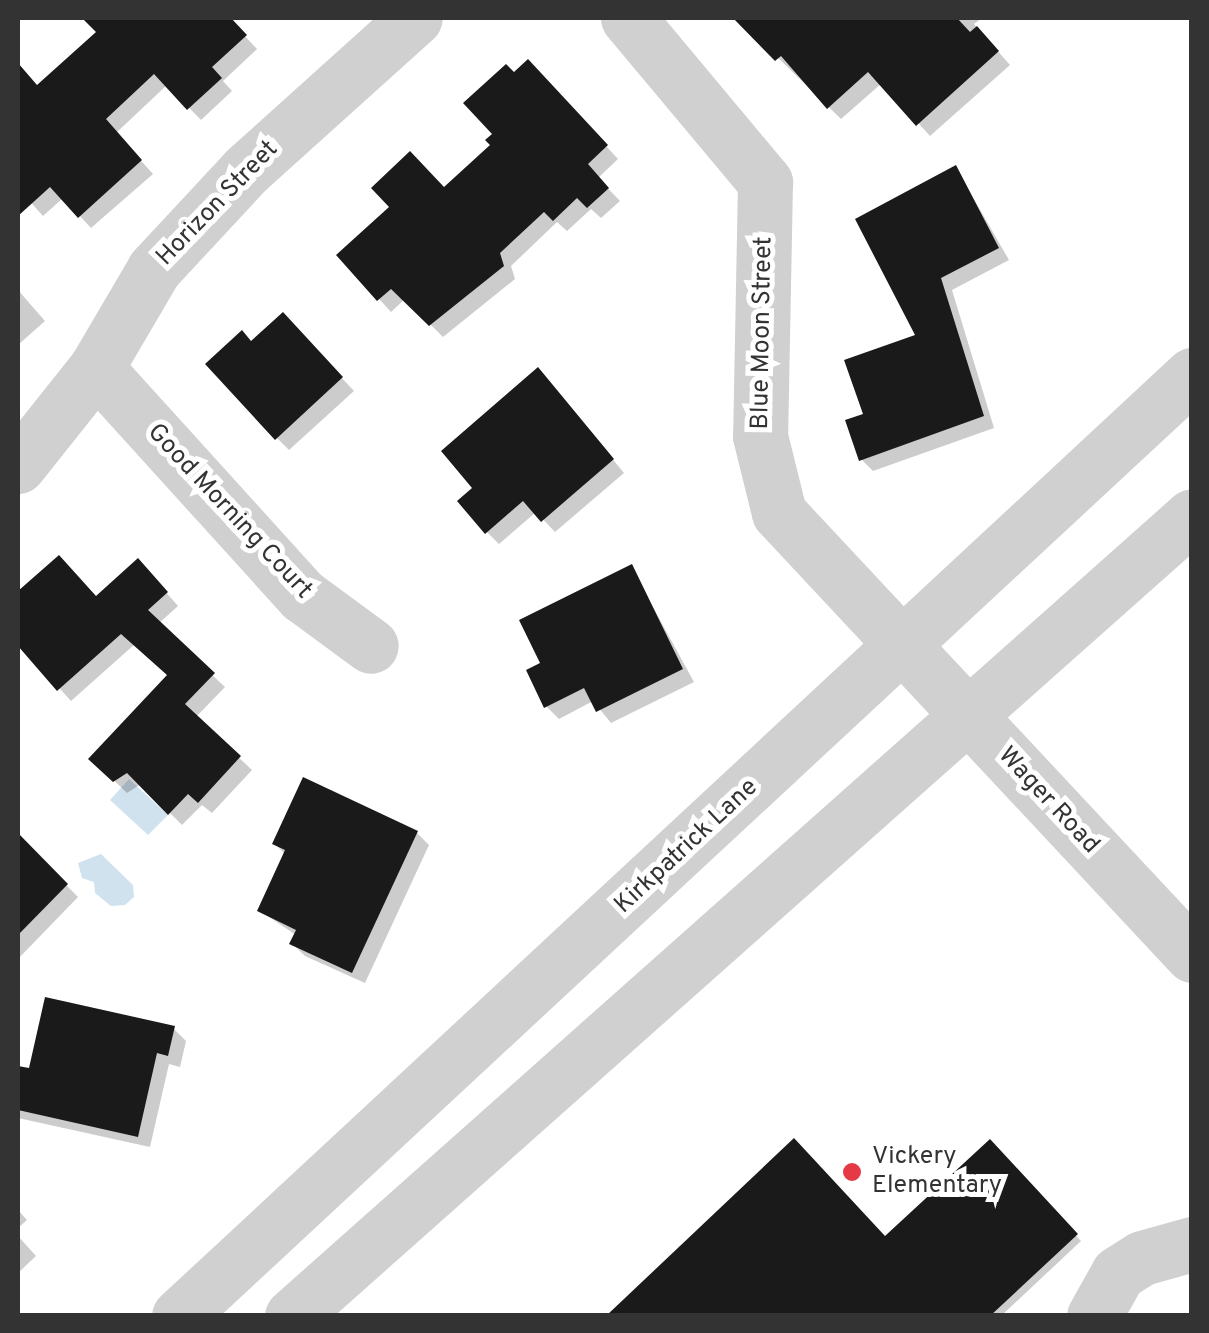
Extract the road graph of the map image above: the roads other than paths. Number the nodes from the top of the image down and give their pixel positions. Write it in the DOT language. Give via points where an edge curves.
graph roads {
  1 [pos="415,18"];
  2 [pos="628,18"];
  3 [pos="96,368"];
  4 [pos="1192,376"];
  5 [pos="18,466"];
  6 [pos="1192,516"];
  7 [pos="905,645"];
  8 [pos="372,646"];
  9 [pos="970,717"];
  10 [pos="1192,956"];
  11 [pos="1192,1244"];
  12 [pos="180,1316"];
  13 [pos="292,1316"];
  14 [pos="1094,1316"];
  1 -- 3 [label="street, Horizon Street" via="246,170 154,269"];
  2 -- 7 [label="street, Blue Moon Street" via="765,182 760,436 779,513"];
  3 -- 5 [label="street, Horizon Street"];
  3 -- 8 [label="street, Good Morning Court" via="302,596"];
  4 -- 7 [label="street, Kirkpatrick Lane"];
  6 -- 9 [label="street"];
  7 -- 9 [label="street, Wager Road"];
  7 -- 12 [label="street, Kirkpatrick Lane"];
  9 -- 10 [label="street, Wager Road"];
  9 -- 13 [label="street"];
  11 -- 14 [label="street" via="1142,1258 1118,1273"];
}
